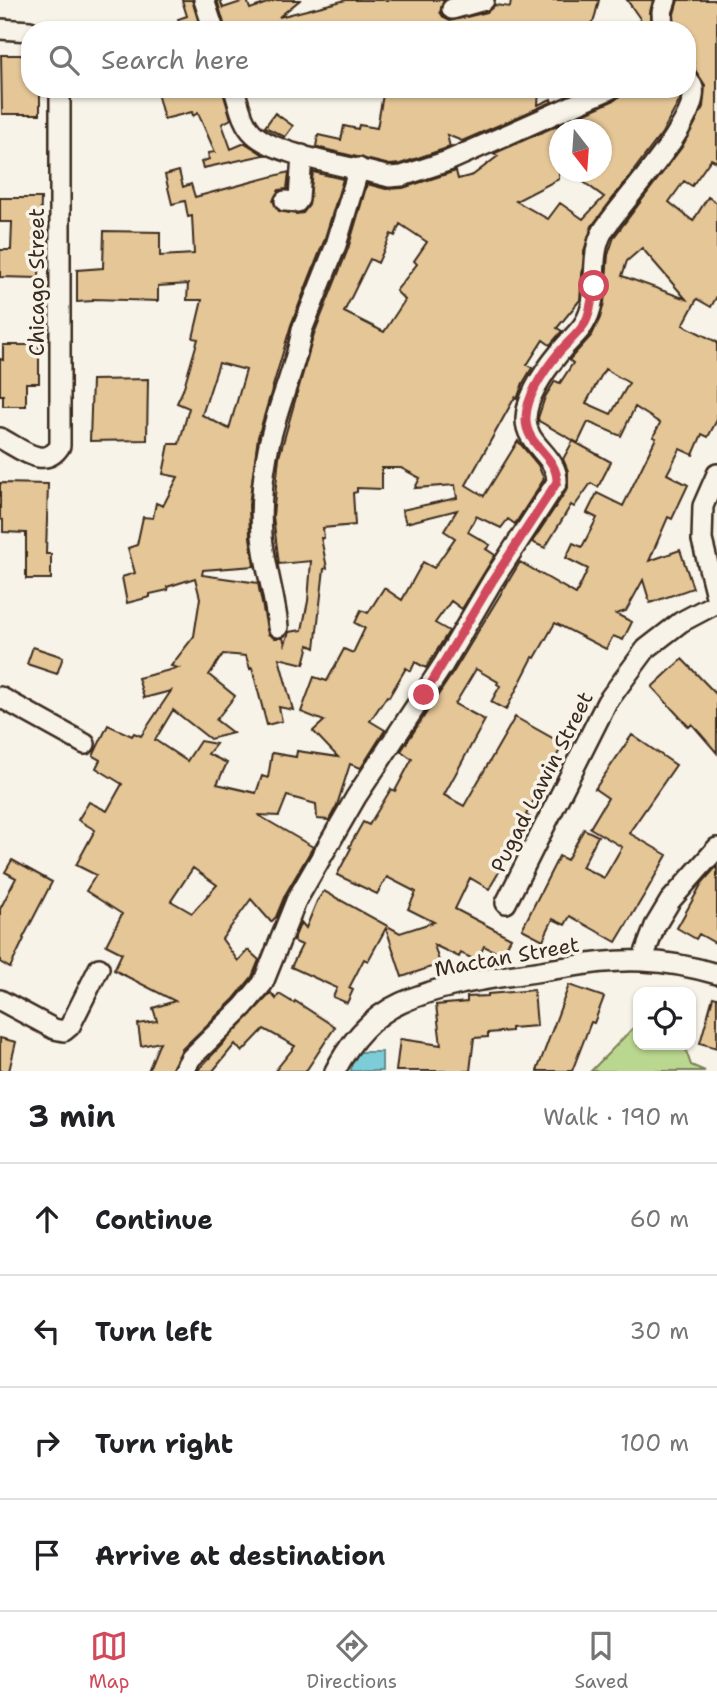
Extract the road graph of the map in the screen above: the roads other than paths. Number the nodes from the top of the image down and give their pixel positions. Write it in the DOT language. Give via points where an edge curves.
graph roads {
  1 [pos="204,0"];
  2 [pos="484,0"];
  3 [pos="666,0"];
  4 [pos="452,9"];
  5 [pos="211,21"];
  6 [pos="662,21"];
  7 [pos="0,29"];
  8 [pos="21,31"];
  9 [pos="60,98"];
  10 [pos="237,98"];
  11 [pos="590,98"];
  12 [pos="692,98"];
  13 [pos="302,155"];
  14 [pos="359,168"];
  15 [pos="285,201"];
  16 [pos="0,438"];
  17 [pos="717,474"];
  18 [pos="717,602"];
  19 [pos="278,627"];
  20 [pos="0,697"];
  21 [pos="85,744"];
  22 [pos="717,848"];
  23 [pos="506,903"];
  24 [pos="642,961"];
  25 [pos="99,968"];
  26 [pos="717,974"];
  27 [pos="0,1000"];
  28 [pos="183,1071"];
  29 [pos="335,1071"];
  1 -- 5 [label="street"];
  2 -- 4 [label="street"];
  3 -- 6 [label="street"];
  7 -- 8 [label="street"];
  9 -- 16 [label="street, Chicago Street" via="60,446 47,458 38,458"];
  10 -- 13 [label="street" via="254,134"];
  11 -- 14 [label="street" via="448,161 402,176"];
  12 -- 28 [label="street" via="655,165 603,231 585,323 537,384 526,415 527,432 553,464 557,482 356,797 296,901 263,983"];
  13 -- 14 [label="street"];
  13 -- 15 [label="street" via="299,199"];
  14 -- 19 [label="street" via="336,245 302,330 267,453 262,526"];
  17 -- 18 [label="street" via="703,506 702,540"];
  18 -- 23 [label="street, Pugad Lawin Street" via="646,649 607,702"];
  20 -- 21 [label="street"];
  22 -- 24 [label="street" via="670,901"];
  24 -- 26 [label="street, Mactan Street" via="688,965"];
  24 -- 29 [label="street, Mactan Street" via="483,980 411,999 373,1021 348,1046"];
  25 -- 27 [label="street" via="64,1031"];
}
